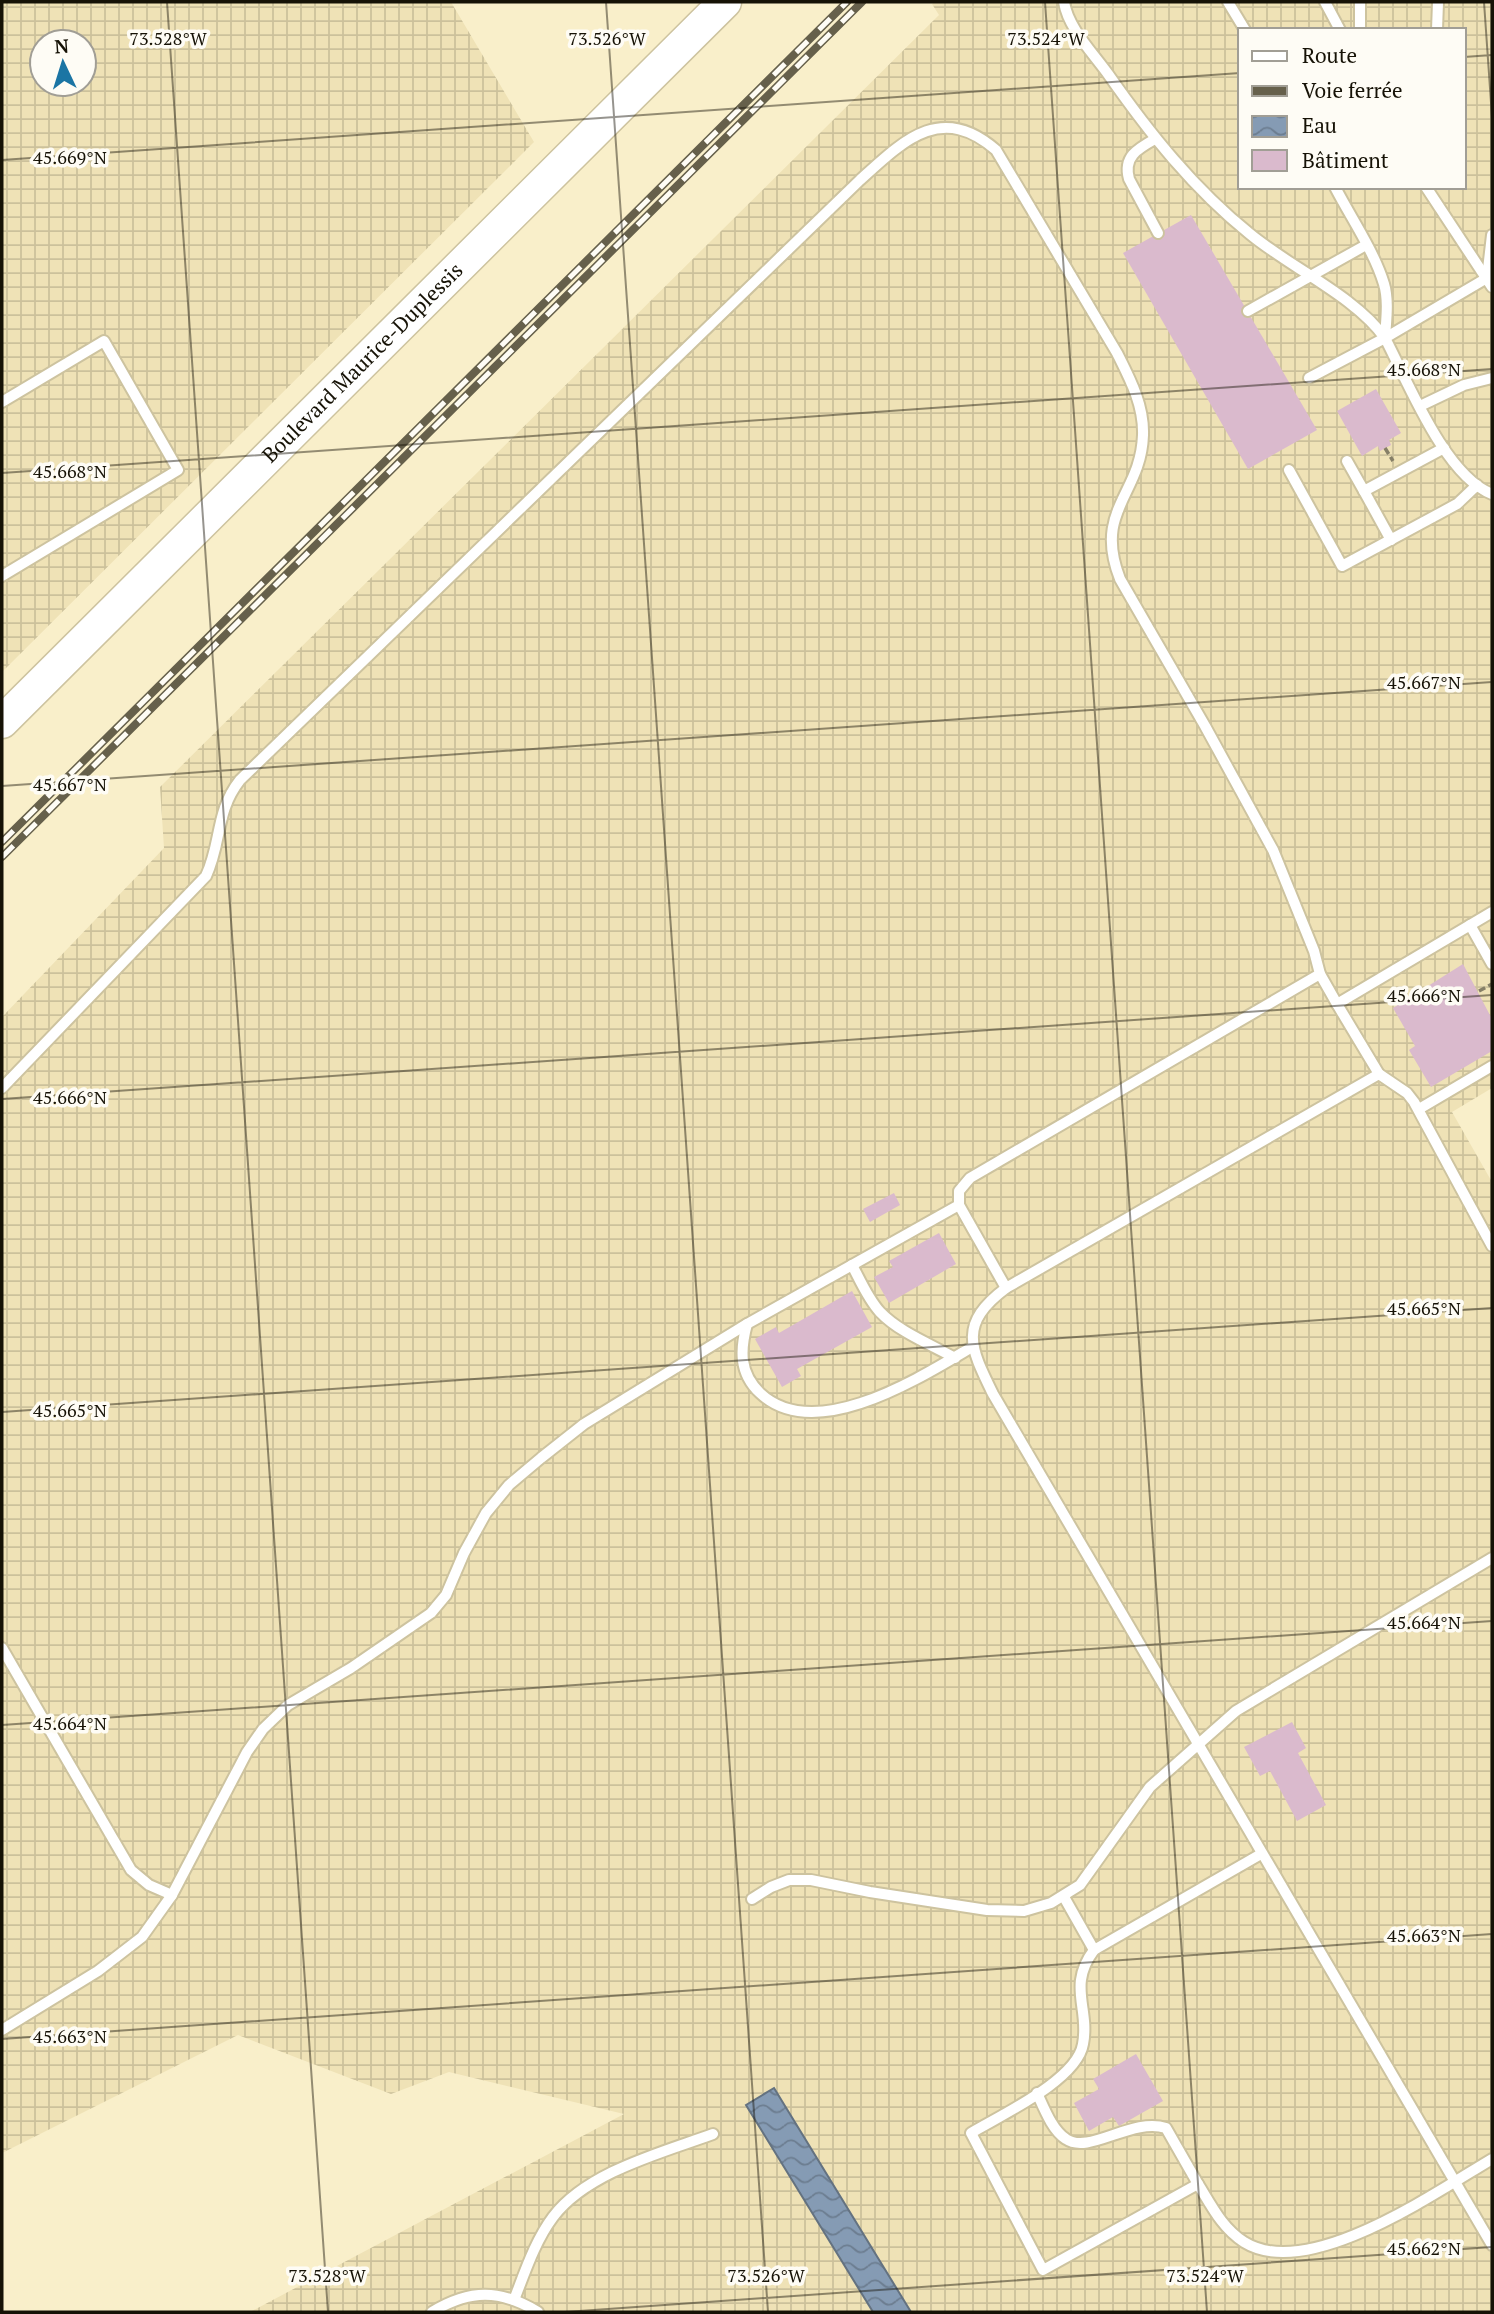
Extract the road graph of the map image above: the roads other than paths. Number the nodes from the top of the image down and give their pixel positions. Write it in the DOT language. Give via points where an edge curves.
graph roads {
  1 [pos="725,2"];
  2 [pos="1064,2"];
  3 [pos="1228,2"];
  4 [pos="1325,2"];
  5 [pos="1360,2"];
  6 [pos="1438,2"];
  7 [pos="1244,28"];
  8 [pos="1339,28"];
  9 [pos="1360,28"];
  10 [pos="1437,28"];
  11 [pos="1155,139"];
  12 [pos="1336,189"];
  13 [pos="1427,189"];
  14 [pos="1158,233"];
  15 [pos="1492,235"];
  16 [pos="1366,245"];
  17 [pos="1310,276"];
  18 [pos="1491,280"];
  19 [pos="1248,311"];
  20 [pos="1385,338"];
  21 [pos="1309,378"];
  22 [pos="1492,378"];
  23 [pos="2,402"];
  24 [pos="1420,405"];
  25 [pos="1444,448"];
  26 [pos="1348,461"];
  27 [pos="1289,470"];
  28 [pos="1477,485"];
  29 [pos="1364,491"];
  30 [pos="1492,494"];
  31 [pos="1391,540"];
  32 [pos="2,576"];
  33 [pos="2,722"];
  34 [pos="1492,912"];
  35 [pos="1470,925"];
  36 [pos="1492,964"];
  37 [pos="1320,974"];
  38 [pos="1337,1004"];
  39 [pos="1492,1066"];
  40 [pos="1379,1073"];
  41 [pos="2,1088"];
  42 [pos="1419,1109"];
  43 [pos="959,1205"];
  44 [pos="1492,1246"];
  45 [pos="852,1265"];
  46 [pos="1006,1288"];
  47 [pos="747,1324"];
  48 [pos="972,1348"];
  49 [pos="955,1358"];
  50 [pos="1492,1558"];
  51 [pos="2,1648"];
  52 [pos="1198,1744"];
  53 [pos="1261,1854"];
  54 [pos="172,1895"];
  55 [pos="1064,1897"];
  56 [pos="752,1899"];
  57 [pos="1094,1950"];
  58 [pos="2,2031"];
  59 [pos="1037,2093"];
  60 [pos="713,2134"];
  61 [pos="1492,2159"];
  62 [pos="1454,2182"];
  63 [pos="1198,2184"];
  64 [pos="1488,2227"];
  65 [pos="1492,2245"];
  66 [pos="514,2300"];
  67 [pos="432,2312"];
  68 [pos="538,2312"];
  1 -- 33 [label="street, Boulevard Maurice-Duplessis"];
  2 -- 11 [label="lane" via="1071,21"];
  3 -- 7 [label="lane"];
  4 -- 8 [label="lane"];
  5 -- 9 [label="lane"];
  6 -- 10 [label="lane"];
  11 -- 14 [label="lane" via="1135,151 1126,170"];
  11 -- 17 [label="lane" via="1206,196 1251,236"];
  12 -- 16 [label="lane"];
  13 -- 18 [label="lane"];
  15 -- 18 [label="lane"];
  16 -- 17 [label="lane"];
  16 -- 20 [label="lane" via="1385,286"];
  17 -- 19 [label="lane"];
  17 -- 20 [label="lane" via="1362,312"];
  18 -- 20 [label="lane"];
  20 -- 21 [label="lane"];
  20 -- 24 [label="lane"];
  22 -- 24 [label="lane"];
  23 -- 32 [label="lane" via="104,341 178,470"];
  24 -- 25 [label="lane"];
  25 -- 28 [label="lane"];
  25 -- 29 [label="lane"];
  26 -- 29 [label="lane"];
  27 -- 31 [label="lane" via="1342,566"];
  28 -- 30 [label="lane"];
  28 -- 31 [label="lane" via="1457,504"];
  29 -- 31 [label="lane"];
  34 -- 35 [label="lane"];
  35 -- 36 [label="lane"];
  35 -- 38 [label="lane"];
  37 -- 38 [label="lane"];
  37 -- 41 [label="lane" via="1273,850 1112,559 1112,523 1135,471 1143,434 1131,380 996,150 968,131 938,129 911,137 860,180 240,780 223,808 213,863 206,876"];
  37 -- 43 [label="lane" via="970,1178 959,1191"];
  38 -- 40 [label="lane"];
  39 -- 42 [label="lane"];
  40 -- 42 [label="lane" via="1407,1093"];
  40 -- 46 [label="lane"];
  42 -- 44 [label="lane"];
  43 -- 45 [label="lane"];
  43 -- 46 [label="lane"];
  45 -- 47 [label="lane"];
  45 -- 49 [label="lane" via="884,1316"];
  46 -- 48 [label="lane" via="978,1313"];
  47 -- 49 [label="lane" via="741,1347 746,1375 763,1396 791,1410 855,1405"];
  47 -- 54 [label="lane" via="584,1424 541,1458 509,1485 486,1513 446,1595 431,1613 288,1705 263,1729"];
  48 -- 49 [label="lane"];
  48 -- 52 [label="lane" via="993,1394"];
  50 -- 52 [label="lane" via="1236,1711"];
  51 -- 54 [label="lane" via="131,1870"];
  52 -- 53 [label="lane"];
  52 -- 55 [label="lane" via="1150,1787 1080,1885"];
  53 -- 57 [label="lane"];
  53 -- 62 [label="lane"];
  54 -- 58 [label="lane" via="142,1937 123,1953"];
  55 -- 56 [label="lane" via="1037,1909 987,1910 789,1880"];
  55 -- 57 [label="lane"];
  57 -- 59 [label="lane" via="1080,1981 1083,2045 1060,2079"];
  59 -- 63 [label="lane" via="1059,2133 1077,2144 1137,2126 1166,2128"];
  59 -- 63 [label="lane" via="971,2133 1043,2270"];
  60 -- 66 [label="lane" via="651,2156 580,2190 551,2220"];
  61 -- 62 [label="lane"];
  62 -- 63 [label="lane" via="1357,2235 1292,2252 1268,2252 1237,2237"];
  62 -- 64 [label="lane"];
  64 -- 65 [label="lane"];
  66 -- 67 [label="lane" via="489,2294 469,2296"];
  66 -- 68 [label="lane"];
}
